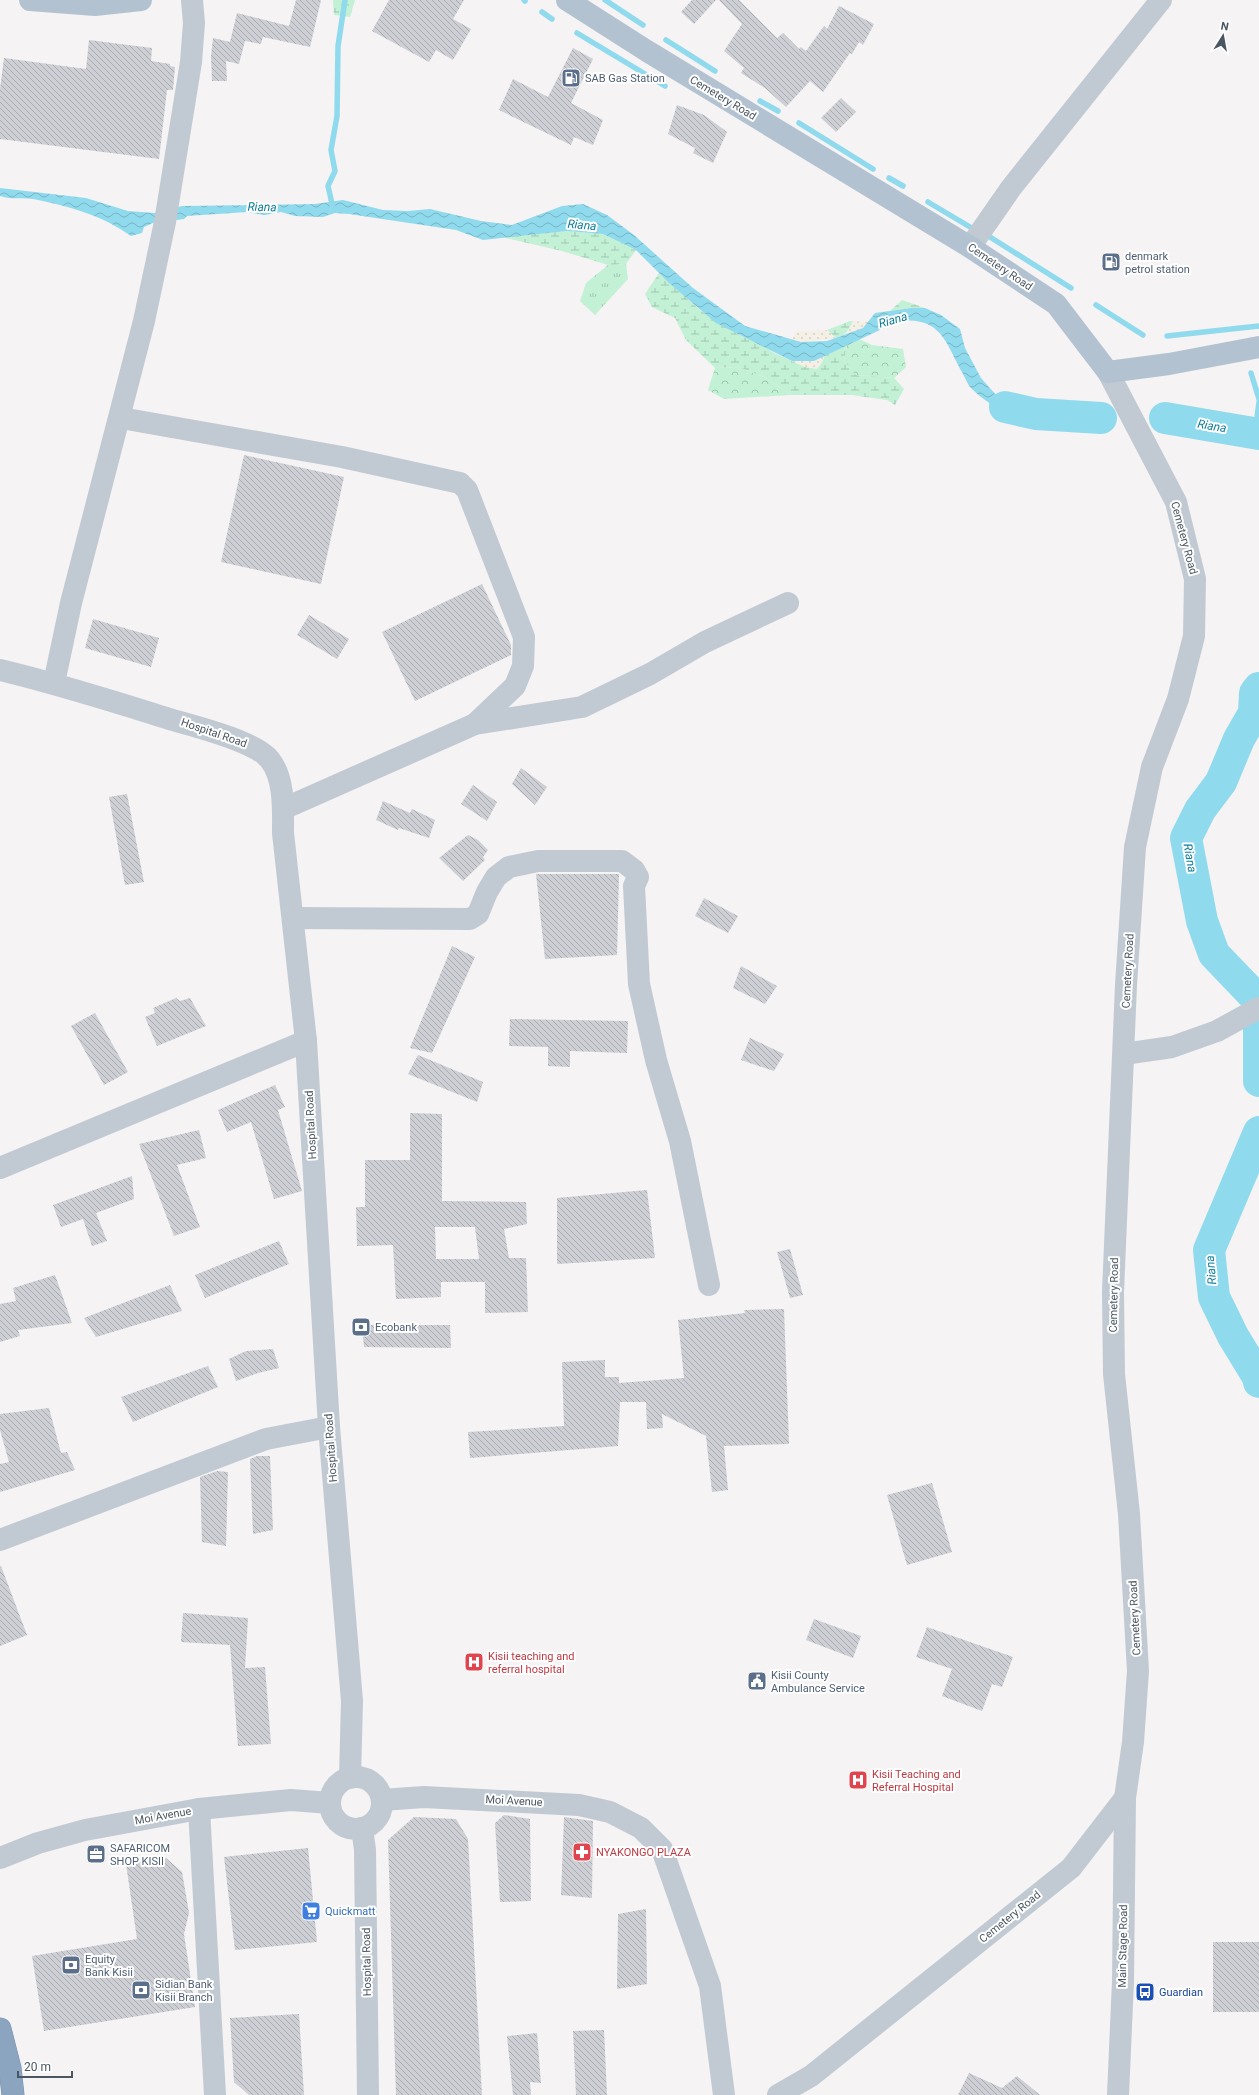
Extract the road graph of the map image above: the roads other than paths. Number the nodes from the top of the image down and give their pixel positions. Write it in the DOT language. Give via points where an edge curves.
graph roads {
  1 [pos="30,0"];
  2 [pos="141,0"];
  3 [pos="192,0"];
  4 [pos="567,0"];
  5 [pos="1161,0"];
  6 [pos="970,247"];
  7 [pos="1259,347"];
  8 [pos="1108,372"];
  9 [pos="120,418"];
  10 [pos="788,603"];
  11 [pos="0,670"];
  12 [pos="54,683"];
  13 [pos="475,724"];
  14 [pos="283,809"];
  15 [pos="294,918"];
  16 [pos="1259,1008"];
  17 [pos="306,1041"];
  18 [pos="1124,1054"];
  19 [pos="0,1168"];
  20 [pos="709,1285"];
  21 [pos="329,1427"];
  22 [pos="0,1540"];
  23 [pos="350,1778"];
  24 [pos="1125,1798"];
  25 [pos="382,1800"];
  26 [pos="330,1803"];
  27 [pos="199,1809"];
  28 [pos="362,1828"];
  29 [pos="0,1858"];
  30 [pos="0,2029"];
  31 [pos="13,2095"];
  32 [pos="215,2095"];
  33 [pos="368,2095"];
  34 [pos="724,2095"];
  35 [pos="778,2095"];
  36 [pos="1118,2095"];
  1 -- 2 [label="main road" via="95,5"];
  3 -- 9 [label="street" via="194,24 191,62 167,212"];
  4 -- 6 [label="main road, Cemetery Road"];
  5 -- 6 [label="street" via="1011,188"];
  6 -- 8 [label="main road, Cemetery Road" via="1056,304"];
  7 -- 8 [label="main road" via="1169,364"];
  8 -- 18 [label="street, Cemetery Road" via="1176,502 1196,579 1194,636 1178,699 1152,767 1135,846"];
  9 -- 12 [label="street" via="71,603"];
  9 -- 13 [label="street" via="342,456 460,483 467,490 524,637 523,666 515,686"];
  10 -- 13 [label="street" via="706,642 650,674 582,707"];
  11 -- 12 [label="street, Hospital Road"];
  12 -- 14 [label="street, Hospital Road" via="217,733 251,746 270,759 279,779"];
  13 -- 14 [label="street"];
  14 -- 15 [label="street, Hospital Road" via="283,834"];
  15 -- 17 [label="street, Hospital Road"];
  15 -- 20 [label="street" via="470,919 478,914 496,877 509,867 538,861 622,861 634,870 638,877 634,886 639,984 656,1060 680,1141"];
  16 -- 18 [label="street" via="1217,1030 1172,1047"];
  17 -- 19 [label="street"];
  17 -- 21 [label="street, Hospital Road"];
  18 -- 24 [label="street, Cemetery Road" via="1113,1292 1114,1374 1128,1514 1138,1671 1133,1742"];
  21 -- 22 [label="street" via="266,1439"];
  21 -- 23 [label="street, Hospital Road" via="352,1701"];
  23 -- 25 [label="street" via="368,1780 377,1788"];
  23 -- 26 [label="street" via="336,1787"];
  24 -- 35 [label="street, Cemetery Road" via="1071,1868 811,2076"];
  24 -- 36 [label="street, Main Stage Road" via="1123,1981"];
  25 -- 28 [label="street" via="379,1816 374,1823"];
  25 -- 34 [label="street, Moi Avenue" via="424,1797 579,1805 610,1812 641,1828 662,1849 710,1986"];
  26 -- 27 [label="street, Moi Avenue" via="291,1800"];
  26 -- 28 [label="street" via="335,1819 341,1825 350,1829"];
  27 -- 29 [label="street, Moi Avenue" via="85,1830 38,1843"];
  27 -- 32 [label="street"];
  28 -- 33 [label="street, Hospital Road" via="365,1850"];
  30 -- 31 [label="highway" via="10,2068"];
}
